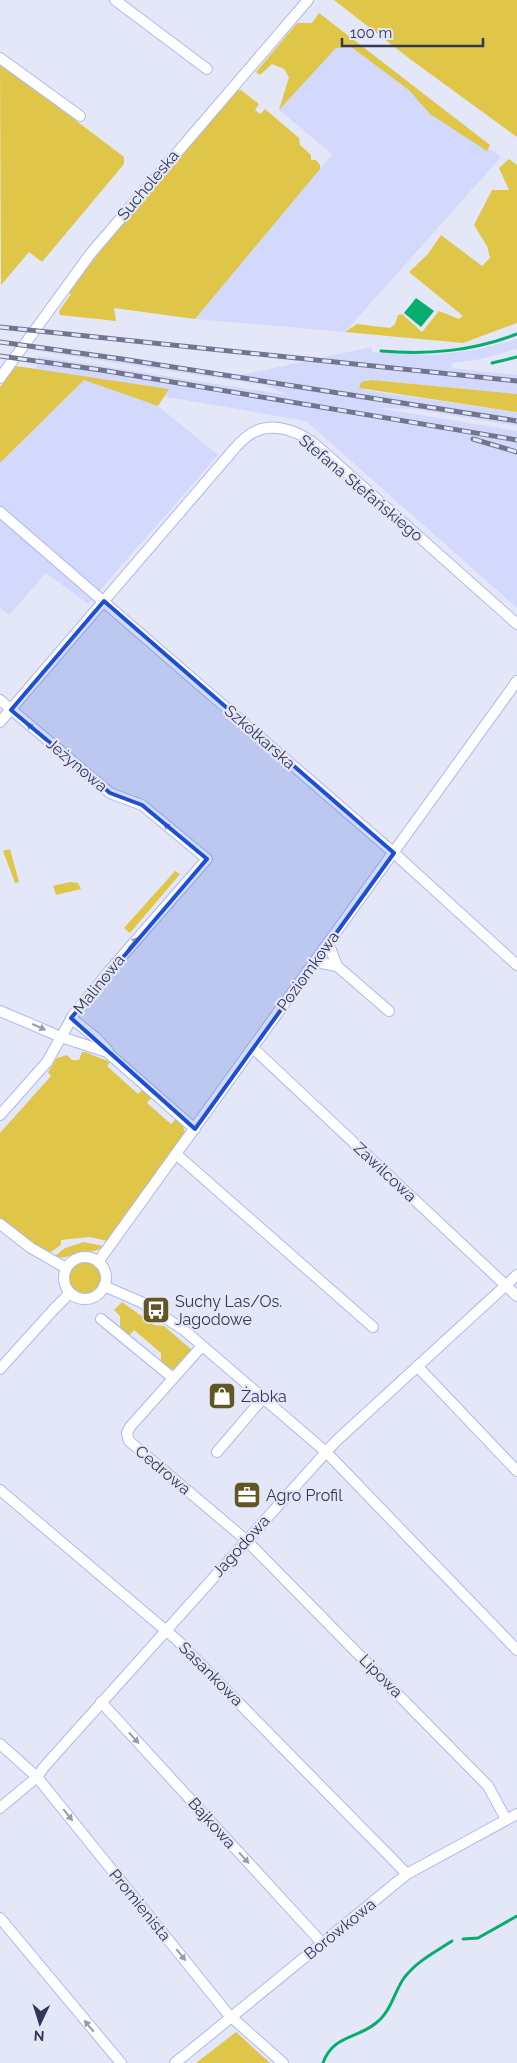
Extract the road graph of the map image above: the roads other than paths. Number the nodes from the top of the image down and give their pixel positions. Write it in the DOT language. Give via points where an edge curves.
graph roads {
  1 [pos="115,0"];
  2 [pos="307,0"];
  3 [pos="0,58"];
  4 [pos="206,68"];
  5 [pos="80,116"];
  6 [pos="0,378"];
  7 [pos="0,512"];
  8 [pos="104,602"];
  9 [pos="517,624"];
  10 [pos="517,680"];
  11 [pos="0,700"];
  12 [pos="11,710"];
  13 [pos="0,722"];
  14 [pos="394,853"];
  15 [pos="207,859"];
  16 [pos="326,946"];
  17 [pos="317,960"];
  18 [pos="517,965"];
  19 [pos="337,966"];
  20 [pos="0,1010"];
  21 [pos="389,1011"];
  22 [pos="71,1018"];
  23 [pos="61,1037"];
  24 [pos="253,1048"];
  25 [pos="114,1057"];
  26 [pos="0,1115"];
  27 [pos="194,1129"];
  28 [pos="176,1154"];
  29 [pos="0,1224"];
  30 [pos="98,1262"];
  31 [pos="66,1268"];
  32 [pos="517,1275"];
  33 [pos="506,1285"];
  34 [pos="104,1286"];
  35 [pos="70,1293"];
  36 [pos="517,1296"];
  37 [pos="101,1319"];
  38 [pos="373,1327"];
  39 [pos="202,1346"];
  40 [pos="417,1366"];
  41 [pos="0,1369"];
  42 [pos="173,1378"];
  43 [pos="263,1398"];
  44 [pos="216,1452"];
  45 [pos="326,1452"];
  46 [pos="517,1471"];
  47 [pos="0,1490"];
  48 [pos="246,1540"];
  49 [pos="166,1630"];
  50 [pos="517,1650"];
  51 [pos="101,1702"];
  52 [pos="0,1744"];
  53 [pos="37,1777"];
  54 [pos="0,1808"];
  55 [pos="517,1814"];
  56 [pos="506,1820"];
  57 [pos="407,1874"];
  58 [pos="0,1918"];
  59 [pos="322,1943"];
  60 [pos="232,2017"];
  61 [pos="121,2063"];
  62 [pos="175,2063"];
  63 [pos="283,2063"];
  1 -- 4 [label="street"];
  2 -- 6 [label="street, Sucholeska" via="102,240"];
  3 -- 5 [label="street"];
  7 -- 8 [label="street, Szkółkarska"];
  8 -- 9 [label="street, Stefana Stefańskiego" via="245,438 269,427 293,431 310,441"];
  8 -- 12 [label="street, Stefana Stefańskiego"];
  8 -- 14 [label="street, Szkółkarska"];
  10 -- 14 [label="street, Poziomkowa"];
  11 -- 12 [label="street, Jeżynowa"];
  12 -- 13 [label="street, Stefana Stefańskiego"];
  15 -- 12 [label="street, Jeżynowa, one-way" via="142,805 110,793"];
  14 -- 16 [label="street, Poziomkowa"];
  14 -- 18 [label="street, Szkółkarska"];
  22 -- 15 [label="street, Malinowa, one-way"];
  16 -- 17 [label="street, Poziomkowa"];
  16 -- 19 [label="street"];
  17 -- 19 [label="street"];
  17 -- 24 [label="street, Poziomkowa"];
  19 -- 21 [label="street"];
  20 -- 23 [label="street, one-way"];
  22 -- 23 [label="street, Malinowa"];
  22 -- 25 [label="street"];
  23 -- 25 [label="street"];
  23 -- 26 [label="street, Malinowa" via="47,1062"];
  24 -- 27 [label="street, Poziomkowa"];
  24 -- 33 [label="street, Zawilcowa"];
  25 -- 27 [label="street"];
  27 -- 28 [label="street, Poziomkowa"];
  28 -- 30 [label="street, Poziomkowa"];
  28 -- 38 [label="street"];
  29 -- 31 [label="street" via="31,1248"];
  30 -- 31 [label="street" via="81,1257"];
  30 -- 34 [label="street" via="106,1276"];
  31 -- 35 [label="street" via="64,1284"];
  32 -- 33 [label="street, Jagodowa"];
  33 -- 36 [label="street, Zawilcowa"];
  33 -- 40 [label="street, Jagodowa"];
  34 -- 35 [label="street" via="101,1292 89,1298"];
  34 -- 39 [label="street" via="156,1310"];
  35 -- 41 [label="street"];
  37 -- 42 [label="street"];
  39 -- 42 [label="street, Cedrowa"];
  39 -- 43 [label="street"];
  40 -- 45 [label="street, Jagodowa"];
  40 -- 46 [label="street"];
  42 -- 48 [label="street, Cedrowa" via="130,1427 126,1433 129,1441"];
  43 -- 44 [label="street"];
  43 -- 45 [label="street"];
  45 -- 48 [label="street, Jagodowa"];
  45 -- 50 [label="street"];
  47 -- 49 [label="street, Sasankowa"];
  48 -- 49 [label="street, Jagodowa"];
  48 -- 56 [label="street, Lipowa" via="488,1786"];
  49 -- 51 [label="street, Jagodowa"];
  49 -- 57 [label="street, Sasankowa"];
  51 -- 53 [label="street, Jagodowa"];
  51 -- 59 [label="street, Bajkowa, one-way"];
  52 -- 53 [label="street, Promienista"];
  53 -- 54 [label="street, Jagodowa"];
  53 -- 60 [label="street, Promienista, one-way"];
  55 -- 56 [label="street, Borówkowa"];
  56 -- 57 [label="street, Borówkowa"];
  57 -- 59 [label="street, Borówkowa"];
  61 -- 58 [label="street, one-way"];
  59 -- 60 [label="street, Borówkowa"];
  60 -- 62 [label="street, Borówkowa"];
  60 -- 63 [label="street, Promienista"];
}
